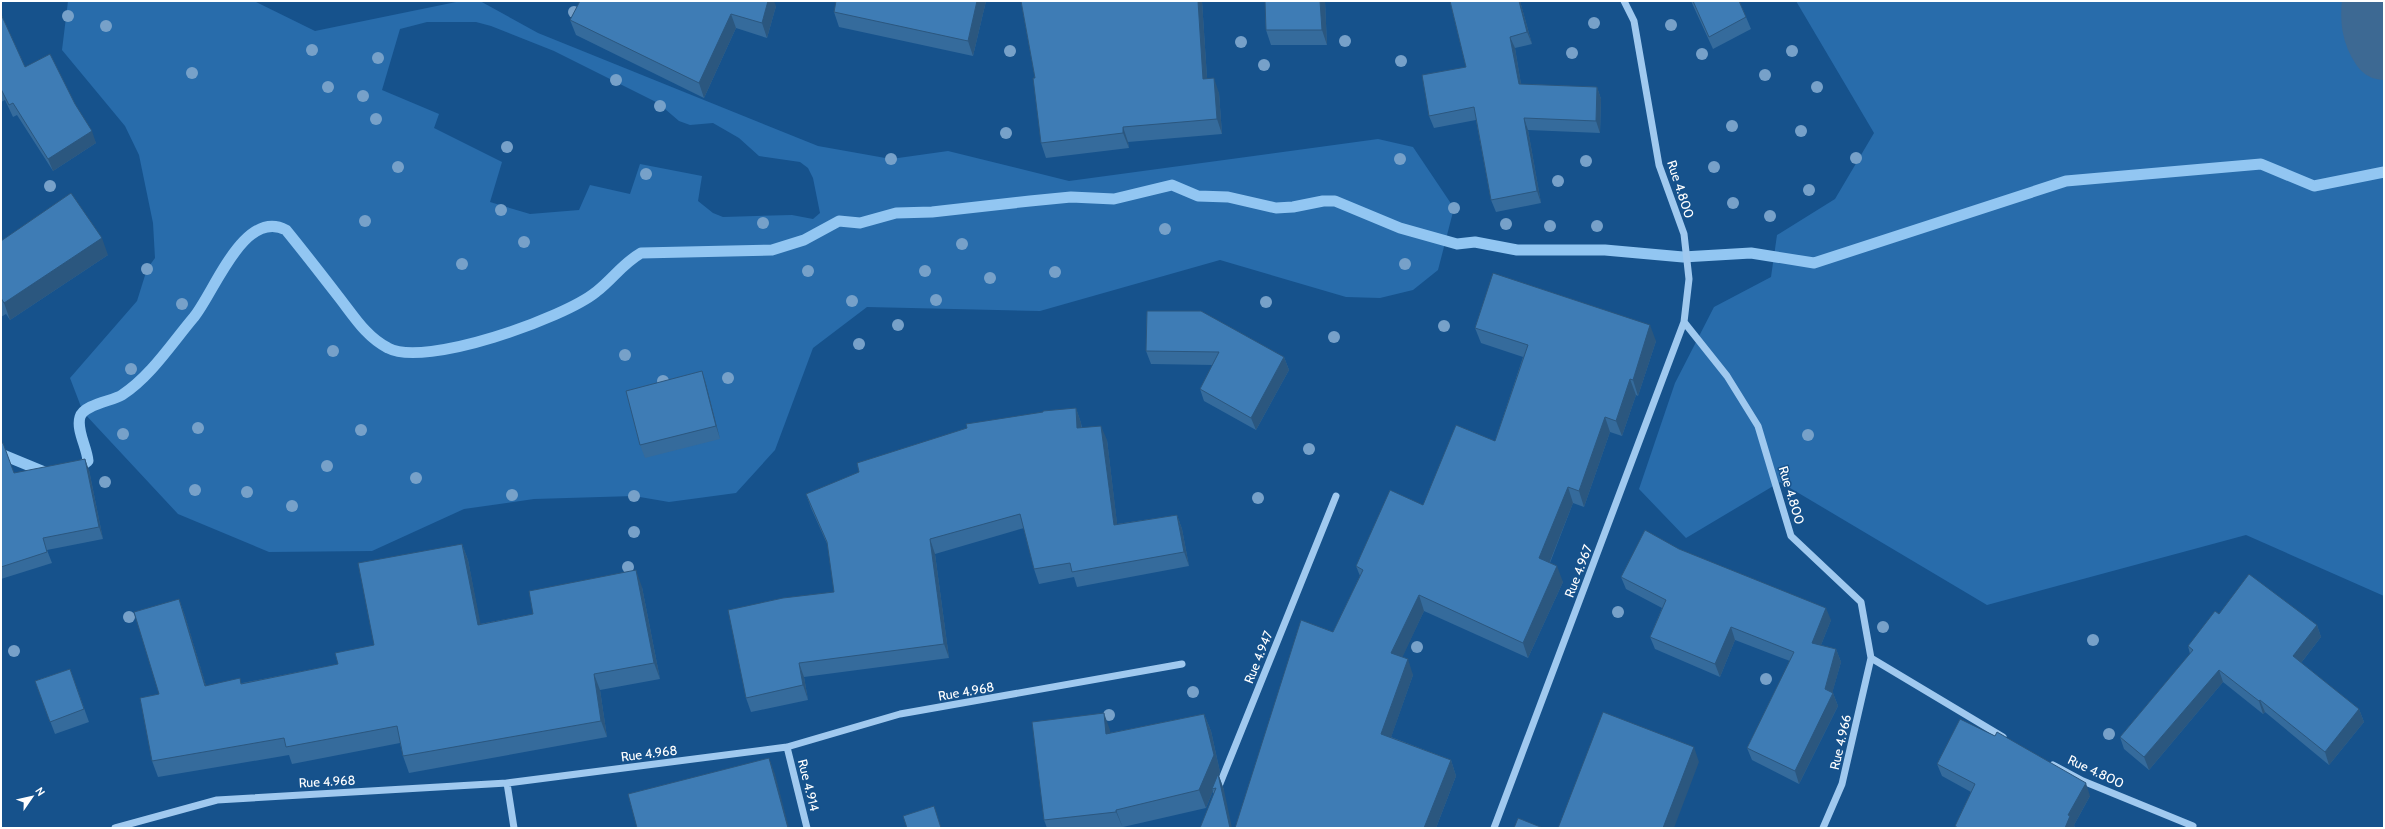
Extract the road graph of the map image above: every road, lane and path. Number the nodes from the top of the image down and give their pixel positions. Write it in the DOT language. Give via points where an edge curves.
graph roads {
  1 [pos="1624,1"];
  2 [pos="1684,322"];
  3 [pos="1336,496"];
  4 [pos="1871,658"];
  5 [pos="1182,664"];
  6 [pos="2011,742"];
  7 [pos="787,747"];
  8 [pos="2044,760"];
  9 [pos="507,783"];
  10 [pos="1214,799"];
  11 [pos="2194,827"];
  12 [pos="115,828"];
  13 [pos="514,828"];
  14 [pos="807,828"];
  15 [pos="1494,828"];
  16 [pos="1823,828"];
  1 -- 2 [label="street, Rue 4.800" via="1634,22 1659,165 1684,234 1689,279"];
  2 -- 4 [label="street, Rue 4.800" via="1727,376 1758,426 1791,536 1861,602"];
  2 -- 15 [label="street, Rue 4.967"];
  3 -- 10 [label="street, Rue 4.947"];
  4 -- 6 [label="street"];
  4 -- 16 [label="street, Rue 4.966" via="1842,784"];
  5 -- 7 [label="street, Rue 4.968" via="900,714"];
  7 -- 9 [label="street, Rue 4.968"];
  7 -- 14 [label="street, Rue 4.914"];
  8 -- 11 [label="street, Rue 4.800" via="2083,781"];
  9 -- 12 [label="street, Rue 4.968" via="217,800"];
  9 -- 13 [label="street"];
}
